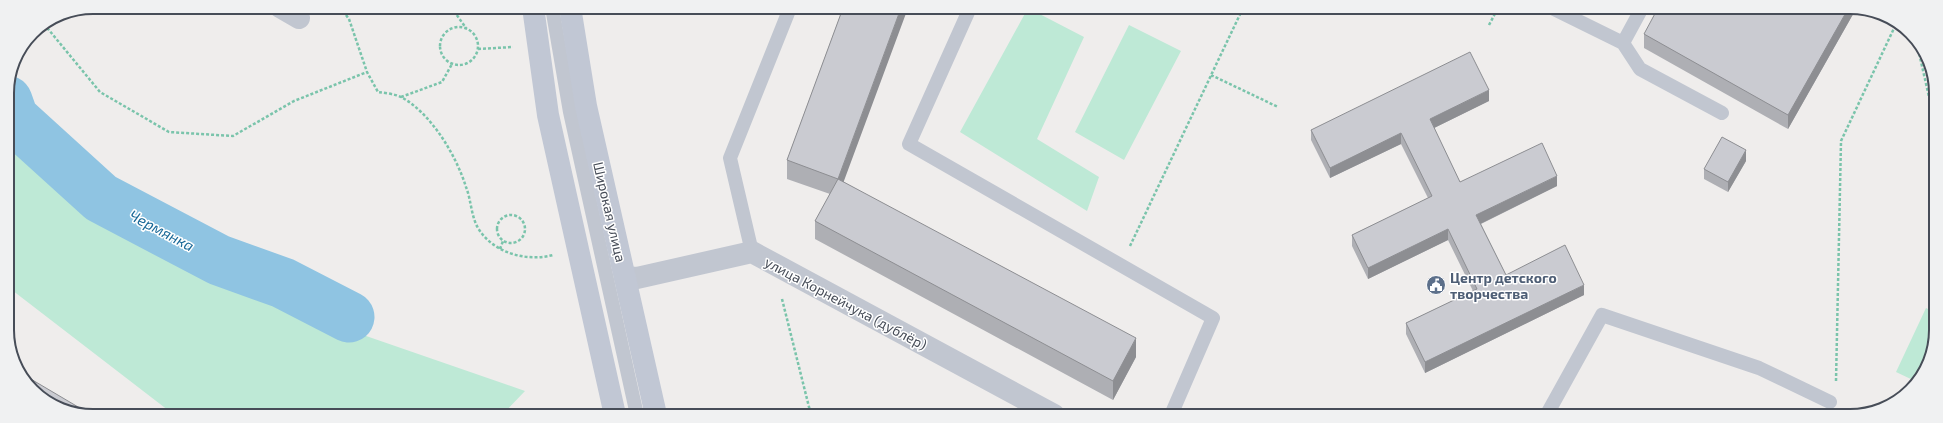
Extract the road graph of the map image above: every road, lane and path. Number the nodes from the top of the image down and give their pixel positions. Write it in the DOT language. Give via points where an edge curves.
graph roads {
  1 [pos="345,14"];
  2 [pos="456,14"];
  3 [pos="533,14"];
  4 [pos="553,14"];
  5 [pos="571,14"];
  6 [pos="788,14"];
  7 [pos="967,14"];
  8 [pos="1240,14"];
  9 [pos="1495,14"];
  10 [pos="1564,14"];
  11 [pos="1639,14"];
  12 [pos="1489,26"];
  13 [pos="1894,27"];
  14 [pos="48,28"];
  15 [pos="466,28"];
  16 [pos="1623,43"];
  17 [pos="515,47"];
  18 [pos="478,49"];
  19 [pos="1920,58"];
  20 [pos="452,64"];
  21 [pos="367,72"];
  22 [pos="1211,75"];
  23 [pos="400,97"];
  24 [pos="1929,97"];
  25 [pos="1278,107"];
  26 [pos="1722,112"];
  27 [pos="502,241"];
  28 [pos="500,249"];
  29 [pos="752,252"];
  30 [pos="559,254"];
  31 [pos="774,265"];
  32 [pos="1122,265"];
  33 [pos="625,278"];
  34 [pos="1836,385"];
  35 [pos="1830,402"];
  36 [pos="614,409"];
  37 [pos="636,409"];
  38 [pos="655,409"];
  39 [pos="810,409"];
  40 [pos="1043,409"];
  41 [pos="1174,409"];
  42 [pos="1550,409"];
  1 -- 21 [label="path"];
  2 -- 15 [label="path"];
  3 -- 36 [label="main road" via="548,115"];
  4 -- 37 [label="lane, Широкая улица" via="570,112"];
  5 -- 33 [label="main road, Широкая улица" via="586,106"];
  6 -- 29 [label="lane" via="730,158"];
  7 -- 32 [label="lane" via="909,144"];
  8 -- 22 [label="path"];
  9 -- 12 [label="path"];
  10 -- 16 [label="lane"];
  11 -- 16 [label="lane"];
  13 -- 34 [label="path" via="1841,141"];
  14 -- 21 [label="path" via="100,92 169,132 233,136 294,101"];
  15 -- 18 [label="path" via="473,33"];
  15 -- 20 [label="path" via="457,27 443,35 440,52 444,59"];
  16 -- 26 [label="lane" via="1640,69"];
  17 -- 18 [label="path"];
  18 -- 20 [label="path" via="468,63"];
  19 -- 24 [label="path"];
  20 -- 23 [label="path" via="442,82"];
  21 -- 23 [label="path" via="378,92"];
  22 -- 25 [label="path"];
  22 -- 32 [label="path"];
  23 -- 28 [label="path" via="421,110 435,129 457,163 478,227"];
  27 -- 27 [label="path" via="512,244 520,241 525,233 525,224 519,217 510,214 502,218 497,225 497,234"];
  27 -- 28 [label="path"];
  28 -- 30 [label="path" via="522,257"];
  29 -- 31 [label="street, улица Корнейчука (дублёр)"];
  29 -- 33 [label="street, улица Корнейчука (дублёр)" via="638,278"];
  31 -- 39 [label="path"];
  31 -- 40 [label="street, улица Корнейчука (дублёр)"];
  32 -- 41 [label="lane" via="1213,318"];
  33 -- 38 [label="main road, Широкая улица"];
  35 -- 42 [label="lane" via="1759,368 1602,315"];
}
